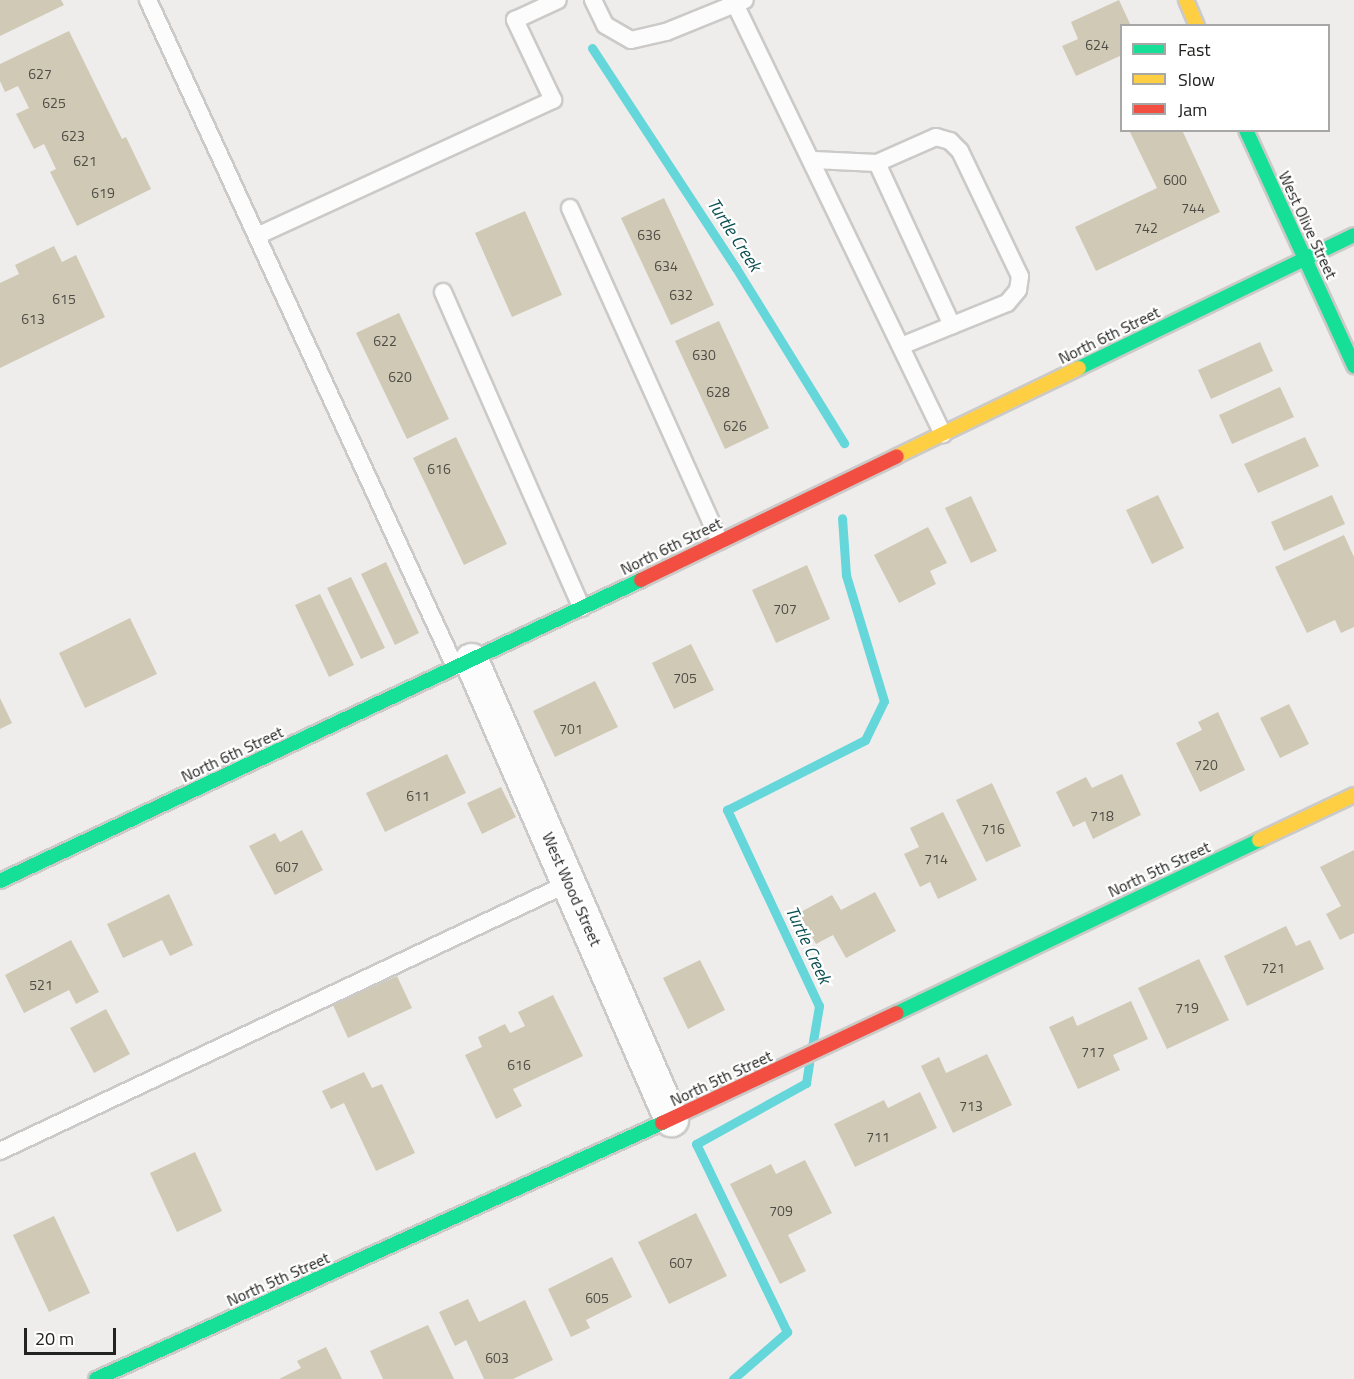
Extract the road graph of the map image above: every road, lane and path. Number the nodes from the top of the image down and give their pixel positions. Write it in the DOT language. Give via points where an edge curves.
graph roads {
  1 [pos="148,0"];
  2 [pos="558,0"];
  3 [pos="593,0"];
  4 [pos="1186,0"];
  5 [pos="740,2"];
  6 [pos="1196,24"];
  7 [pos="1247,132"];
  8 [pos="814,160"];
  9 [pos="877,163"];
  10 [pos="570,208"];
  11 [pos="1354,234"];
  12 [pos="257,236"];
  13 [pos="1305,257"];
  14 [pos="443,292"];
  15 [pos="952,325"];
  16 [pos="901,346"];
  17 [pos="1354,366"];
  18 [pos="943,434"];
  19 [pos="720,541"];
  20 [pos="582,608"];
  21 [pos="463,664"];
  22 [pos="1354,795"];
  23 [pos="0,881"];
  24 [pos="568,882"];
  25 [pos="671,1119"];
  26 [pos="0,1151"];
  27 [pos="96,1379"];
  1 -- 12 [label="lane"];
  2 -- 12 [label="lane" via="515,20 554,100"];
  3 -- 5 [label="lane" via="605,25 631,40 666,32"];
  4 -- 6 [label="street"];
  5 -- 8 [label="lane"];
  7 -- 13 [label="street, West Olive Street"];
  8 -- 9 [label="lane"];
  8 -- 16 [label="lane"];
  9 -- 15 [label="lane"];
  9 -- 15 [label="lane" via="936,137 950,141 960,151 1020,276 1018,290 1006,303"];
  10 -- 19 [label="lane"];
  11 -- 13 [label="street, North 6th Street"];
  12 -- 21 [label="lane"];
  13 -- 17 [label="street, West Olive Street"];
  13 -- 18 [label="street, North 6th Street"];
  14 -- 20 [label="lane"];
  15 -- 16 [label="lane"];
  16 -- 18 [label="lane"];
  18 -- 19 [label="street, North 6th Street"];
  19 -- 20 [label="street, North 6th Street"];
  20 -- 21 [label="street, North 6th Street"];
  21 -- 23 [label="street, North 6th Street"];
  21 -- 24 [label="street, West Wood Street"];
  22 -- 25 [label="street, North 5th Street"];
  24 -- 25 [label="street, West Wood Street"];
  24 -- 26 [label="lane"];
  25 -- 27 [label="street, North 5th Street"];
}
